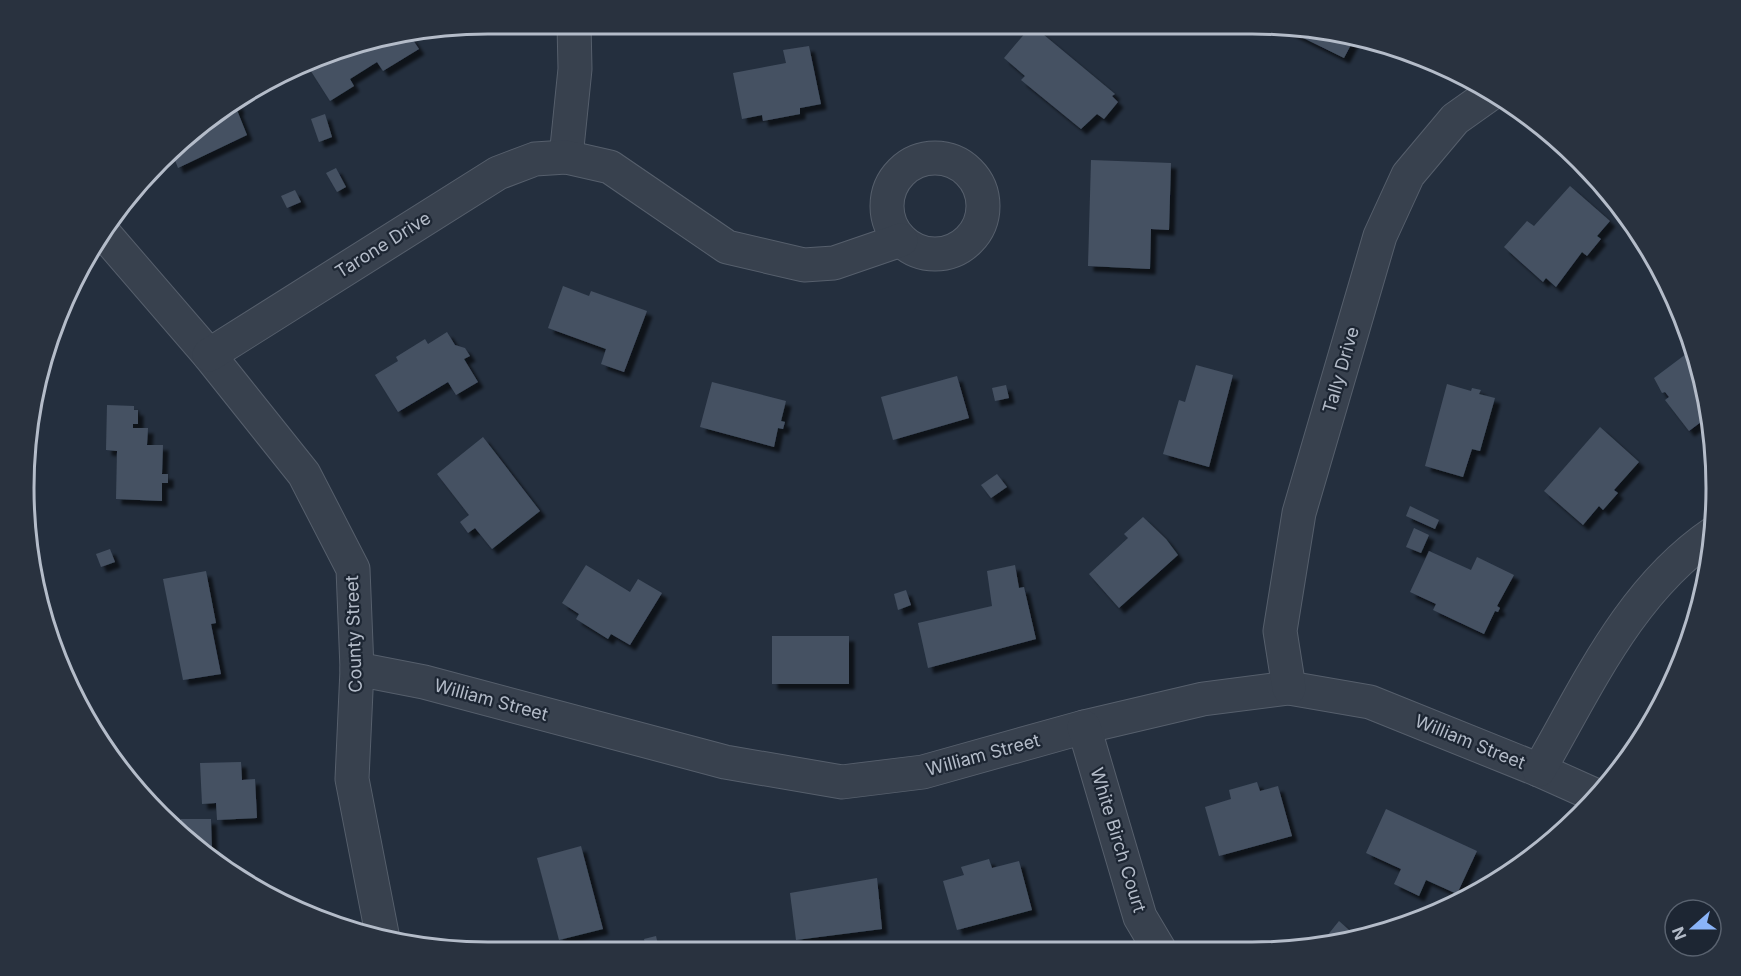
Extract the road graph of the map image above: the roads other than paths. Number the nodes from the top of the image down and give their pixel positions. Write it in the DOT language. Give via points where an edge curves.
graph roads {
  1 [pos="574,34"];
  2 [pos="1485,98"];
  3 [pos="566,157"];
  4 [pos="109,239"];
  5 [pos="901,240"];
  6 [pos="209,355"];
  7 [pos="1704,541"];
  8 [pos="357,669"];
  9 [pos="1289,688"];
  10 [pos="1084,727"];
  11 [pos="1539,770"];
  12 [pos="1589,793"];
  13 [pos="381,928"];
  14 [pos="1155,942"];
  1 -- 3 [label="street" via="575,69"];
  2 -- 9 [label="street, Tally Drive" via="1455,119 1408,175 1380,236 1299,513 1280,631"];
  3 -- 5 [label="street, Tarone Drive" via="610,166 727,247 804,265 834,263"];
  3 -- 6 [label="street, Tarone Drive" via="535,159 498,173"];
  4 -- 6 [label="street, County Street"];
  6 -- 8 [label="street, County Street" via="304,474 353,569"];
  7 -- 11 [label="street" via="1656,583 1632,611"];
  8 -- 10 [label="street, William Street" via="424,682 725,762 842,782 923,772"];
  8 -- 13 [label="street, County Street" via="352,779"];
  9 -- 10 [label="street, William Street" via="1203,699"];
  9 -- 11 [label="street, William Street" via="1370,702"];
  10 -- 14 [label="street, White Birch Court" via="1140,917"];
  11 -- 12 [label="street, William Street"];
}
